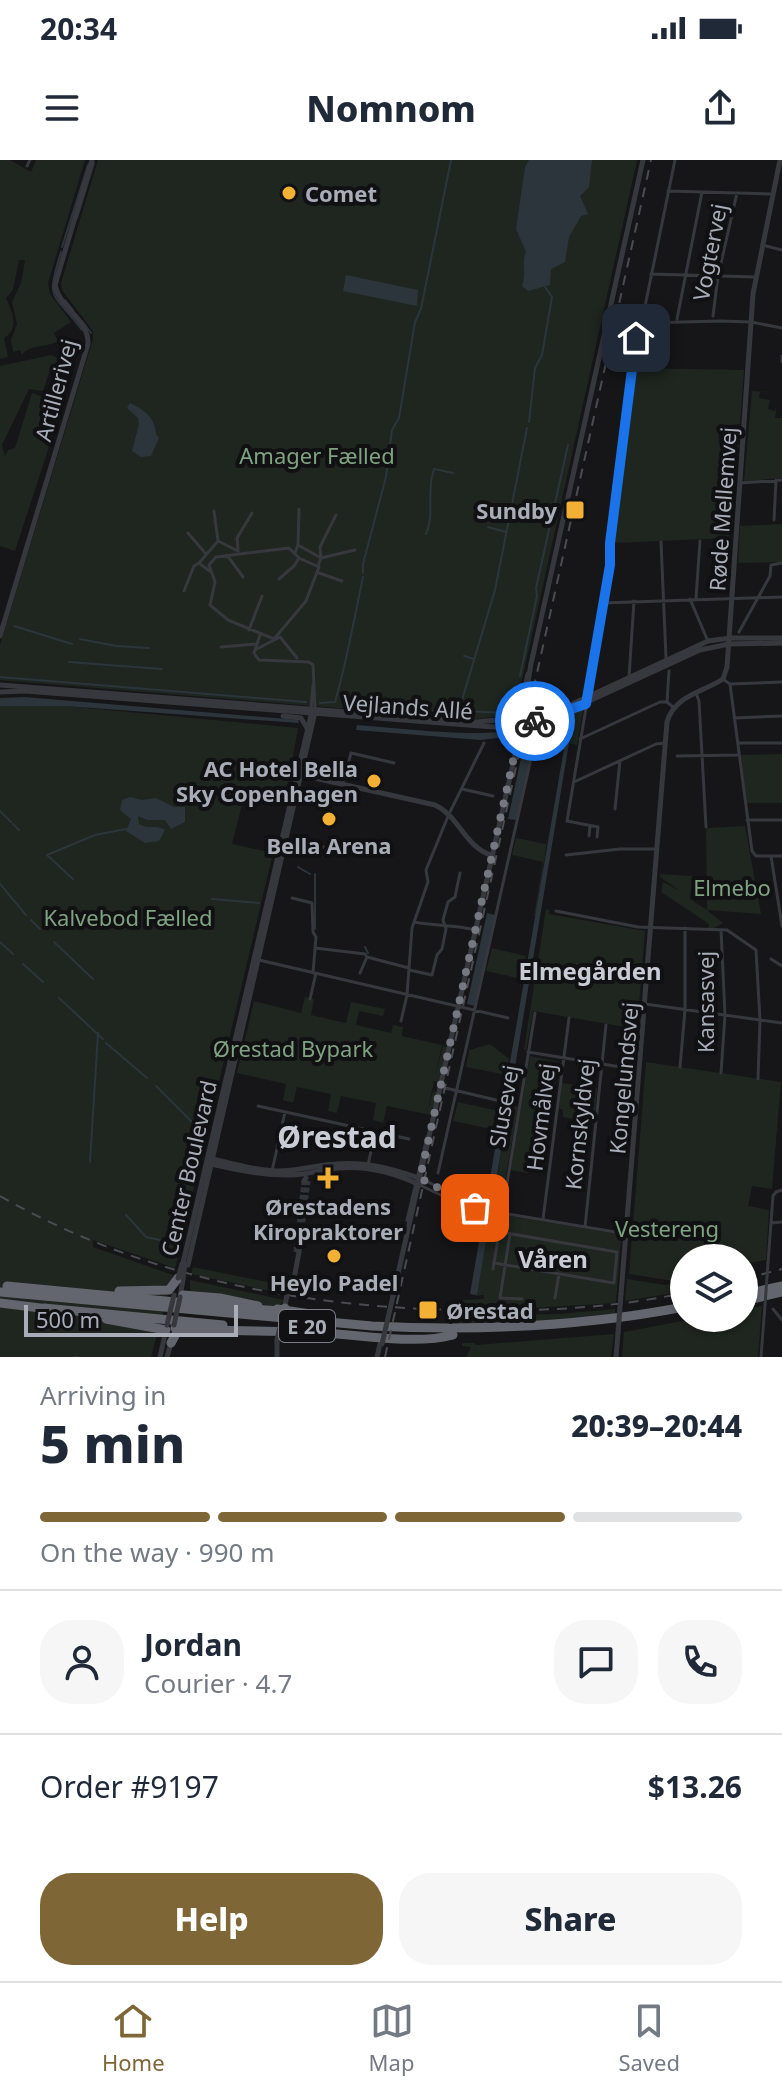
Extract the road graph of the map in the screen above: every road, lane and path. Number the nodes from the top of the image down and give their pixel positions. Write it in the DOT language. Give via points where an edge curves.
graph roads {
  1 [pos="30,160"];
  2 [pos="92,160"];
  3 [pos="643,160"];
  4 [pos="675,160"];
  5 [pos="780,160"];
  6 [pos="27,166"];
  7 [pos="668,191"];
  8 [pos="702,192"];
  9 [pos="737,193"];
  10 [pos="772,194"];
  11 [pos="761,245"];
  12 [pos="782,250"];
  13 [pos="651,274"];
  14 [pos="684,275"];
  15 [pos="718,276"];
  16 [pos="755,277"];
  17 [pos="713,316"];
  18 [pos="677,319"];
  19 [pos="751,322"];
  20 [pos="782,328"];
  21 [pos="636,338"];
  22 [pos="776,480"];
  23 [pos="782,480"];
  24 [pos="740,483"];
  25 [pos="299,509"];
  26 [pos="214,511"];
  27 [pos="252,513"];
  28 [pos="336,515"];
  29 [pos="774,520"];
  30 [pos="188,533"];
  31 [pos="218,541"];
  32 [pos="700,541"];
  33 [pos="661,542"];
  34 [pos="298,545"];
  35 [pos="355,550"];
  36 [pos="238,552"];
  37 [pos="295,553"];
  38 [pos="207,554"];
  39 [pos="227,555"];
  40 [pos="299,558"];
  41 [pos="321,558"];
  42 [pos="199,563"];
  43 [pos="782,563"];
  44 [pos="318,566"];
  45 [pos="211,572"];
  46 [pos="318,572"];
  47 [pos="243,577"];
  48 [pos="279,579"];
  49 [pos="342,581"];
  50 [pos="184,591"];
  51 [pos="262,596"];
  52 [pos="782,597"];
  53 [pos="696,598"];
  54 [pos="731,598"];
  55 [pos="759,598"];
  56 [pos="690,599"];
  57 [pos="664,600"];
  58 [pos="634,601"];
  59 [pos="603,603"];
  60 [pos="249,630"];
  61 [pos="739,632"];
  62 [pos="260,634"];
  63 [pos="0,636"];
  64 [pos="708,641"];
  65 [pos="730,641"];
  66 [pos="782,641"];
  67 [pos="257,644"];
  68 [pos="221,647"];
  69 [pos="255,650"];
  70 [pos="297,658"];
  71 [pos="666,660"];
  72 [pos="669,671"];
  73 [pos="629,677"];
  74 [pos="723,679"];
  75 [pos="782,682"];
  76 [pos="0,683"];
  77 [pos="730,684"];
  78 [pos="0,692"];
  79 [pos="696,693"];
  80 [pos="586,700"];
  81 [pos="667,702"];
  82 [pos="673,707"];
  83 [pos="255,710"];
  84 [pos="313,712"];
  85 [pos="782,716"];
  86 [pos="734,718"];
  87 [pos="520,723"];
  88 [pos="307,730"];
  89 [pos="580,739"];
  90 [pos="484,743"];
  91 [pos="665,743"];
  92 [pos="737,743"];
  93 [pos="782,743"];
  94 [pos="534,745"];
  95 [pos="739,755"];
  96 [pos="677,756"];
  97 [pos="702,756"];
  98 [pos="620,761"];
  99 [pos="394,763"];
  100 [pos="299,775"];
  101 [pos="574,782"];
  102 [pos="343,784"];
  103 [pos="462,789"];
  104 [pos="493,796"];
  105 [pos="615,809"];
  106 [pos="449,814"];
  107 [pos="747,820"];
  108 [pos="782,820"];
  109 [pos="590,826"];
  110 [pos="706,827"];
  111 [pos="589,836"];
  112 [pos="597,837"];
  113 [pos="282,846"];
  114 [pos="320,846"];
  115 [pos="657,849"];
  116 [pos="299,850"];
  117 [pos="317,854"];
  118 [pos="491,855"];
  119 [pos="566,855"];
  120 [pos="771,856"];
  121 [pos="782,856"];
  122 [pos="460,873"];
  123 [pos="292,898"];
  124 [pos="556,911"];
  125 [pos="414,922"];
  126 [pos="445,926"];
  127 [pos="651,926"];
  128 [pos="782,926"];
  129 [pos="685,928"];
  130 [pos="475,930"];
  131 [pos="721,930"];
  132 [pos="315,948"];
  133 [pos="367,957"];
  134 [pos="257,959"];
  135 [pos="771,959"];
  136 [pos="782,966"];
  137 [pos="409,969"];
  138 [pos="314,973"];
  139 [pos="360,973"];
  140 [pos="407,995"];
  141 [pos="310,999"];
  142 [pos="645,1004"];
  143 [pos="458,1008"];
  144 [pos="476,1010"];
  145 [pos="685,1010"];
  146 [pos="535,1013"];
  147 [pos="725,1015"];
  148 [pos="508,1018"];
  149 [pos="569,1018"];
  150 [pos="760,1020"];
  151 [pos="401,1021"];
  152 [pos="782,1023"];
  153 [pos="606,1025"];
  154 [pos="528,1052"];
  155 [pos="564,1058"];
  156 [pos="601,1064"];
  157 [pos="680,1067"];
  158 [pos="640,1070"];
  159 [pos="721,1073"];
  160 [pos="758,1079"];
  161 [pos="440,1087"];
  162 [pos="458,1092"];
  163 [pos="496,1100"];
  164 [pos="258,1106"];
  165 [pos="285,1112"];
  166 [pos="376,1132"];
  167 [pos="409,1139"];
  168 [pos="210,1161"];
  169 [pos="368,1166"];
  170 [pos="272,1173"];
  171 [pos="438,1173"];
  172 [pos="420,1182"];
  173 [pos="782,1190"];
  174 [pos="482,1209"];
  175 [pos="502,1213"];
  176 [pos="543,1219"];
  177 [pos="782,1222"];
  178 [pos="771,1223"];
  179 [pos="585,1227"];
  180 [pos="500,1232"];
  181 [pos="510,1234"];
  182 [pos="627,1234"];
  183 [pos="297,1252"];
  184 [pos="494,1263"];
  185 [pos="185,1264"];
  186 [pos="504,1265"];
  187 [pos="493,1269"];
  188 [pos="559,1274"];
  189 [pos="293,1278"];
  190 [pos="48,1289"];
  191 [pos="781,1289"];
  192 [pos="153,1291"];
  193 [pos="181,1291"];
  194 [pos="758,1292"];
  195 [pos="0,1295"];
  196 [pos="555,1298"];
  197 [pos="522,1299"];
  198 [pos="758,1301"];
  199 [pos="762,1301"];
  200 [pos="44,1308"];
  201 [pos="285,1308"];
  202 [pos="670,1309"];
  203 [pos="773,1309"];
  204 [pos="670,1315"];
  205 [pos="782,1320"];
  206 [pos="424,1328"];
  207 [pos="191,1329"];
  208 [pos="170,1330"];
  209 [pos="281,1334"];
  210 [pos="453,1335"];
  211 [pos="277,1356"];
  212 [pos="164,1357"];
  213 [pos="378,1357"];
  214 [pos="616,1357"];
  215 [pos="761,1357"];
  1 -- 6 [label="street"];
  2 -- 63 [label="street, Artillerivej" via="55,285 85,328 88,344"];
  3 -- 87 [label="street"];
  4 -- 7 [label="street"];
  5 -- 10 [label="street, Røde Mellemvej"];
  7 -- 8 [label="street"];
  7 -- 13 [label="street"];
  8 -- 9 [label="street"];
  8 -- 14 [label="street"];
  9 -- 10 [label="street"];
  9 -- 15 [label="street, Vogtervej"];
  10 -- 11 [label="street, Røde Mellemvej"];
  11 -- 12 [label="street"];
  11 -- 16 [label="street, Røde Mellemvej"];
  13 -- 14 [label="street"];
  13 -- 19 [label="street" via="645,323"];
  14 -- 15 [label="street"];
  14 -- 18 [label="street"];
  15 -- 16 [label="street"];
  15 -- 17 [label="street, Vogtervej"];
  16 -- 19 [label="street, Røde Mellemvej"];
  19 -- 20 [label="street"];
  19 -- 24 [label="street, Røde Mellemvej"];
  21 -- 59 [label="street"];
  22 -- 23 [label="street"];
  22 -- 24 [label="street"];
  22 -- 29 [label="street"];
  24 -- 54 [label="street, Røde Mellemvej"];
  25 -- 34 [label="street"];
  26 -- 31 [label="street"];
  27 -- 36 [label="street" via="237,538"];
  28 -- 41 [label="street" via="320,547"];
  30 -- 38 [label="street"];
  31 -- 36 [label="street"];
  31 -- 38 [label="street"];
  32 -- 53 [label="street"];
  33 -- 57 [label="street"];
  34 -- 37 [label="street"];
  34 -- 41 [label="street"];
  35 -- 41 [label="street"];
  36 -- 37 [label="street" via="289,548"];
  36 -- 39 [label="street"];
  37 -- 40 [label="street"];
  38 -- 42 [label="street"];
  39 -- 45 [label="street" via="211,560"];
  39 -- 47 [label="street"];
  40 -- 44 [label="street"];
  40 -- 48 [label="street"];
  41 -- 44 [label="street"];
  42 -- 45 [label="street"];
  42 -- 50 [label="street"];
  43 -- 55 [label="street" via="772,563"];
  44 -- 46 [label="street"];
  45 -- 60 [label="street" via="215,588 209,602"];
  46 -- 49 [label="street"];
  46 -- 62 [label="street" via="306,601 274,639"];
  51 -- 60 [label="street"];
  52 -- 55 [label="street"];
  53 -- 54 [label="street"];
  53 -- 56 [label="street"];
  54 -- 55 [label="street"];
  54 -- 65 [label="street, Røde Mellemvej"];
  55 -- 61 [label="street"];
  56 -- 57 [label="street"];
  56 -- 64 [label="street"];
  57 -- 58 [label="street"];
  57 -- 71 [label="street"];
  58 -- 59 [label="street"];
  58 -- 73 [label="street"];
  59 -- 80 [label="street"];
  60 -- 62 [label="street"];
  62 -- 67 [label="street"];
  64 -- 65 [label="street, Vejlands Allé"];
  64 -- 71 [label="street, Vejlands Allé"];
  65 -- 66 [label="street, Vejlands Allé"];
  65 -- 74 [label="street, Røde Mellemvej"];
  65 -- 80 [label="street, Vejlands Allé"];
  67 -- 68 [label="street"];
  67 -- 69 [label="street"];
  69 -- 70 [label="street" via="280,637"];
  69 -- 84 [label="street, Vejlands Allé" via="259,660 313,665"];
  71 -- 73 [label="street, Vejlands Allé"];
  72 -- 81 [label="street"];
  73 -- 80 [label="street, Vejlands Allé"];
  74 -- 77 [label="street"];
  74 -- 79 [label="street"];
  75 -- 77 [label="street"];
  76 -- 84 [label="street, Vejlands Allé"];
  77 -- 86 [label="street"];
  78 -- 83 [label="street, Vejlands Allé"];
  79 -- 82 [label="street"];
  79 -- 97 [label="street"];
  80 -- 87 [label="street, Vejlands Allé"];
  80 -- 87 [label="street, Vejlands Allé" via="561,714"];
  80 -- 89 [label="street"];
  81 -- 82 [label="street"];
  81 -- 89 [label="street"];
  82 -- 91 [label="street, Kongelundsvej"];
  83 -- 84 [label="street, Vejlands Allé"];
  83 -- 88 [label="street, Vejlands Allé" via="299,717"];
  84 -- 87 [label="street, Vejlands Allé"];
  84 -- 87 [label="street, Vejlands Allé" via="489,727"];
  84 -- 88 [label="street, Center Boulevard"];
  84 -- 100 [label="street, Center Boulevard"];
  85 -- 86 [label="street"];
  86 -- 92 [label="street"];
  87 -- 118 [label="street"];
  88 -- 100 [label="street, Center Boulevard"];
  89 -- 101 [label="street"];
  90 -- 103 [label="street"];
  91 -- 98 [label="street"];
  91 -- 115 [label="street, Kongelundsvej"];
  92 -- 93 [label="street"];
  92 -- 95 [label="street"];
  94 -- 144 [label="street"];
  95 -- 97 [label="street"];
  95 -- 107 [label="street"];
  96 -- 97 [label="street"];
  97 -- 110 [label="street"];
  98 -- 101 [label="street"];
  98 -- 105 [label="street"];
  99 -- 102 [label="street" via="351,753"];
  100 -- 102 [label="street"];
  100 -- 113 [label="street, Center Boulevard"];
  101 -- 109 [label="street" via="567,821"];
  102 -- 106 [label="street" via="435,805"];
  103 -- 104 [label="street"];
  103 -- 106 [label="street"];
  106 -- 118 [label="street" via="477,850"];
  106 -- 125 [label="street" via="426,870 428,882"];
  107 -- 108 [label="street"];
  107 -- 120 [label="street" via="752,851"];
  109 -- 111 [label="street"];
  109 -- 112 [label="street" via="598,827"];
  113 -- 116 [label="street"];
  113 -- 134 [label="street, Center Boulevard"];
  114 -- 116 [label="street"];
  114 -- 117 [label="street"];
  114 -- 117 [label="street" via="330,853"];
  115 -- 119 [label="street"];
  115 -- 127 [label="street, Kongelundsvej"];
  116 -- 117 [label="street"];
  118 -- 130 [label="street"];
  120 -- 121 [label="street"];
  120 -- 128 [label="street"];
  122 -- 126 [label="street"];
  123 -- 132 [label="street" via="312,903"];
  124 -- 127 [label="street"];
  125 -- 126 [label="street"];
  125 -- 137 [label="street"];
  126 -- 130 [label="street"];
  126 -- 137 [label="street" via="432,975"];
  127 -- 129 [label="street"];
  127 -- 142 [label="street, Kongelundsvej"];
  129 -- 131 [label="street"];
  129 -- 145 [label="street"];
  130 -- 143 [label="street"];
  131 -- 147 [label="street, Kansasvej"];
  131 -- 150 [label="street" via="756,950"];
  132 -- 133 [label="street"];
  132 -- 138 [label="street"];
  133 -- 137 [label="street"];
  133 -- 139 [label="street"];
  134 -- 138 [label="street"];
  134 -- 168 [label="street, Center Boulevard"];
  135 -- 136 [label="street"];
  137 -- 140 [label="street"];
  138 -- 140 [label="street"];
  138 -- 141 [label="street"];
  140 -- 143 [label="street"];
  140 -- 151 [label="street"];
  142 -- 145 [label="street"];
  142 -- 158 [label="street, Kongelundsvej"];
  143 -- 144 [label="street"];
  143 -- 161 [label="street"];
  144 -- 148 [label="street"];
  144 -- 162 [label="street"];
  145 -- 147 [label="street"];
  145 -- 157 [label="street"];
  146 -- 154 [label="street, Slusevej"];
  147 -- 150 [label="street"];
  147 -- 159 [label="street, Kansasvej"];
  149 -- 155 [label="street, Hovmålvej"];
  150 -- 152 [label="street"];
  150 -- 160 [label="street"];
  153 -- 156 [label="street, Kornskyldvej"];
  154 -- 155 [label="street"];
  154 -- 175 [label="street, Slusevej"];
  155 -- 156 [label="street"];
  155 -- 176 [label="street, Hovmålvej"];
  156 -- 158 [label="street"];
  156 -- 179 [label="street, Kornskyldvej"];
  158 -- 182 [label="street, Kongelundsvej"];
  161 -- 162 [label="street"];
  161 -- 172 [label="street"];
  162 -- 163 [label="street"];
  162 -- 171 [label="street"];
  164 -- 165 [label="street"];
  165 -- 166 [label="street"];
  165 -- 170 [label="street"];
  166 -- 167 [label="street"];
  166 -- 169 [label="street"];
  168 -- 170 [label="street"];
  168 -- 185 [label="street, Center Boulevard"];
  168 -- 185 [label="street, Center Boulevard"];
  169 -- 170 [label="street" via="344,1163 306,1177"];
  169 -- 172 [label="street" via="394,1169"];
  172 -- 174 [label="street"];
  172 -- 213 [label="street, bridge"];
  173 -- 178 [label="street" via="776,1192"];
  175 -- 176 [label="street"];
  175 -- 180 [label="street, Slusevej"];
  176 -- 179 [label="street"];
  177 -- 178 [label="street"];
  178 -- 199 [label="street, bridge"];
  179 -- 182 [label="street"];
  180 -- 181 [label="street"];
  180 -- 184 [label="street, Slusevej"];
  181 -- 186 [label="street"];
  181 -- 188 [label="street" via="617,1252 614,1283"];
  182 -- 214 [label="street, Kongelundsvej, bridge"];
  183 -- 189 [label="street"];
  184 -- 186 [label="street"];
  184 -- 187 [label="street, Slusevej"];
  185 -- 193 [label="street, Center Boulevard, bridge"];
  186 -- 188 [label="street"];
  186 -- 197 [label="street" via="500,1298"];
  188 -- 196 [label="street"];
  189 -- 201 [label="street, bridge"];
  189 -- 209 [label="street, bridge"];
  190 -- 192 [label="highway"];
  190 -- 195 [label="highway"];
  190 -- 201 [label="highway, bridge"];
  191 -- 194 [label="highway"];
  191 -- 199 [label="highway"];
  192 -- 193 [label="highway"];
  192 -- 193 [label="highway"];
  193 -- 206 [label="highway"];
  193 -- 208 [label="street, Center Boulevard, bridge"];
  195 -- 200 [label="highway"];
  195 -- 206 [label="highway, E 20"];
  195 -- 210 [label="highway, E 20"];
  198 -- 199 [label="highway"];
  199 -- 215 [label="street"];
  200 -- 208 [label="highway"];
  200 -- 209 [label="highway"];
  201 -- 209 [label="street, bridge"];
  202 -- 206 [label="highway, E 20" via="533,1327"];
  203 -- 205 [label="street"];
  204 -- 210 [label="highway, E 20" via="594,1328"];
  207 -- 208 [label="highway"];
  207 -- 208 [label="highway"];
  207 -- 210 [label="highway"];
  208 -- 212 [label="street, Center Boulevard"];
  208 -- 212 [label="street"];
  209 -- 211 [label="street"];
}
